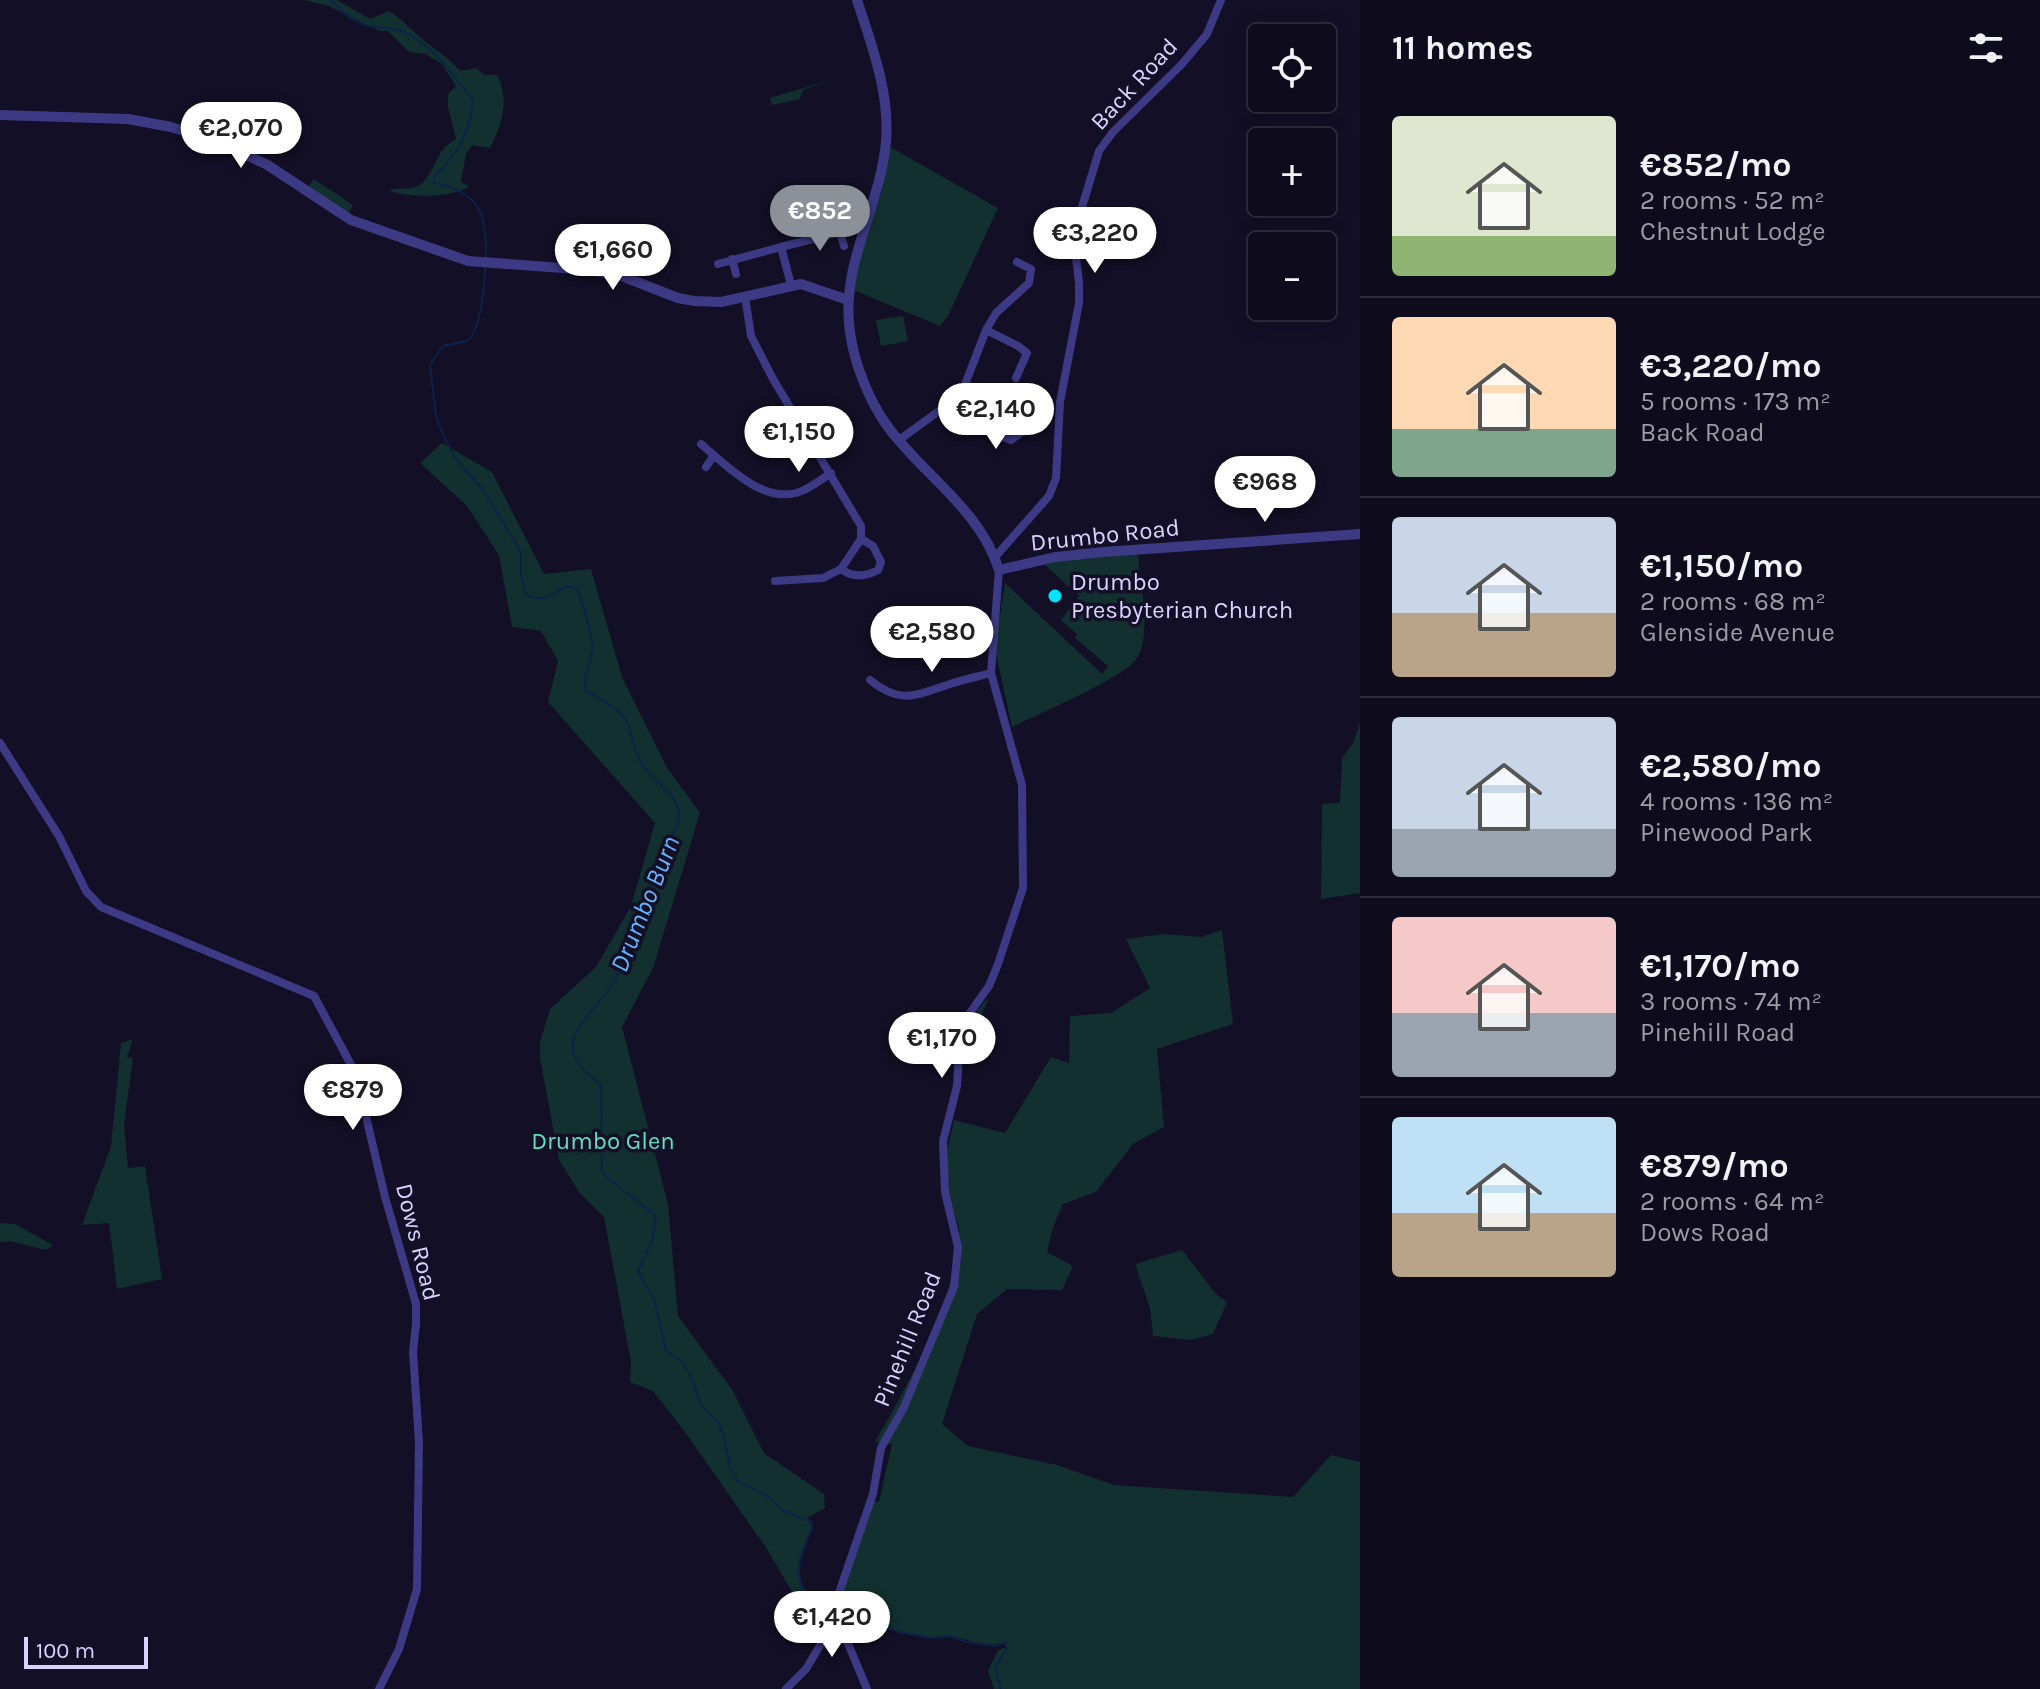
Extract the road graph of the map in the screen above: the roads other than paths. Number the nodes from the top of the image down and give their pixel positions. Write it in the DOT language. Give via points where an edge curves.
graph roads {
  1 [pos="857,0"];
  2 [pos="1221,0"];
  3 [pos="0,115"];
  4 [pos="852,229"];
  5 [pos="840,232"];
  6 [pos="844,246"];
  7 [pos="781,247"];
  8 [pos="732,259"];
  9 [pos="1017,262"];
  10 [pos="718,264"];
  11 [pos="736,274"];
  12 [pos="791,285"];
  13 [pos="745,296"];
  14 [pos="848,300"];
  15 [pos="986,330"];
  16 [pos="1016,378"];
  17 [pos="961,395"];
  18 [pos="1040,419"];
  19 [pos="899,440"];
  20 [pos="701,444"];
  21 [pos="714,455"];
  22 [pos="706,467"];
  23 [pos="831,473"];
  24 [pos="1360,534"];
  25 [pos="861,539"];
  26 [pos="995,557"];
  27 [pos="841,569"];
  28 [pos="999,570"];
  29 [pos="775,581"];
  30 [pos="991,673"];
  31 [pos="870,680"];
  32 [pos="0,743"];
  33 [pos="835,1606"];
  34 [pos="379,1689"];
  35 [pos="786,1689"];
  36 [pos="867,1689"];
  1 -- 14 [label="street" via="879,70 887,123 878,186 856,250"];
  2 -- 26 [label="street, Back Road" via="1207,34 1099,151 1074,242 1079,303 1060,402 1056,478 1044,502"];
  3 -- 13 [label="street" via="128,119 171,127 266,164 351,220 468,261 619,275 694,301"];
  4 -- 5 [label="street"];
  5 -- 6 [label="street"];
  5 -- 7 [label="street"];
  7 -- 8 [label="street"];
  7 -- 12 [label="street"];
  8 -- 10 [label="street"];
  8 -- 11 [label="street"];
  9 -- 15 [label="street" via="1031,269 1029,283 996,313"];
  12 -- 13 [label="street"];
  12 -- 14 [label="street" via="814,286"];
  13 -- 23 [label="street" via="751,336"];
  14 -- 19 [label="street" via="850,332 865,383"];
  15 -- 16 [label="street" via="1027,353"];
  15 -- 17 [label="street"];
  17 -- 18 [label="street" via="1011,440"];
  17 -- 19 [label="street"];
  19 -- 26 [label="street" via="955,497"];
  20 -- 21 [label="street"];
  21 -- 22 [label="street"];
  21 -- 23 [label="street" via="738,476 773,493 804,490"];
  23 -- 25 [label="street" via="861,526"];
  24 -- 28 [label="street, Drumbo Road" via="1103,552"];
  25 -- 27 [label="street"];
  25 -- 27 [label="street" via="879,555 878,570 857,576"];
  26 -- 28 [label="street"];
  27 -- 29 [label="street" via="823,578"];
  28 -- 30 [label="street, Pinehill Road"];
  30 -- 31 [label="street" via="914,697 892,694"];
  30 -- 33 [label="street, Pinehill Road" via="1022,785 1023,888 989,986 967,1017 960,1039 957,1086 943,1141 945,1192 958,1247 954,1287 904,1407 881,1448 873,1494"];
  32 -- 34 [label="street, Dows Road" via="59,836 86,891 101,907 314,996 356,1074 416,1304 417,1589 399,1649"];
  33 -- 35 [label="street, Pinehill Road" via="816,1655"];
  33 -- 36 [label="street"];
}
